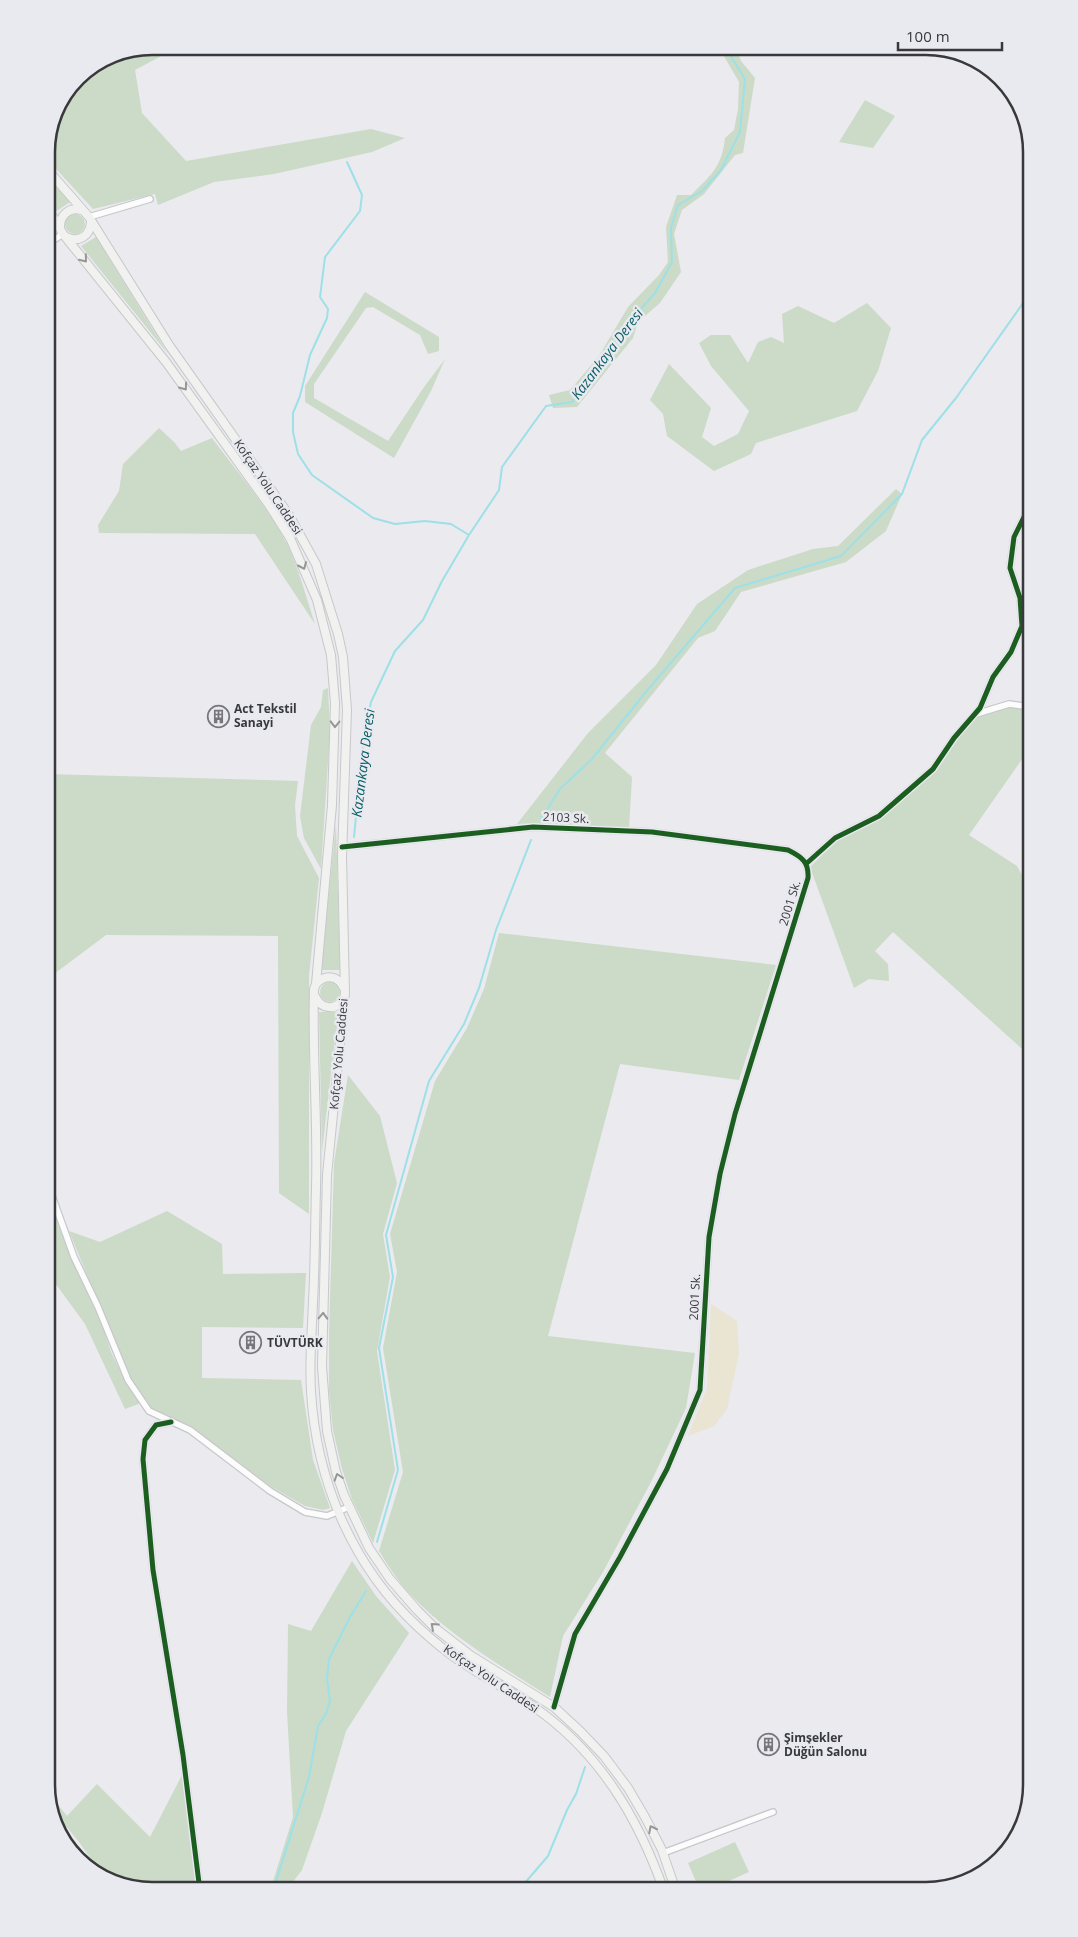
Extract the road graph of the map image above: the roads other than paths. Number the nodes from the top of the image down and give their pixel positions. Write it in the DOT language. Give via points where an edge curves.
graph roads {
  1 [pos="55,179"];
  2 [pos="150,198"];
  3 [pos="81,210"];
  4 [pos="55,220"];
  5 [pos="90,220"];
  6 [pos="62,232"];
  7 [pos="55,238"];
  8 [pos="1023,519"];
  9 [pos="1023,706"];
  10 [pos="976,714"];
  11 [pos="342,847"];
  12 [pos="808,866"];
  13 [pos="316,984"];
  14 [pos="344,988"];
  15 [pos="314,995"];
  16 [pos="344,998"];
  17 [pos="55,1204"];
  18 [pos="171,1422"];
  19 [pos="349,1507"];
  20 [pos="338,1512"];
  21 [pos="554,1708"];
  22 [pos="773,1812"];
  23 [pos="663,1853"];
  24 [pos="199,1882"];
  25 [pos="661,1882"];
  26 [pos="673,1882"];
  1 -- 3 [label="main road, Kofçaz Yolu Caddesi"];
  2 -- 5 [label="street"];
  3 -- 5 [label="main road, Kofçaz Yolu Caddesi"];
  3 -- 6 [label="main road" via="66,212 61,220"];
  4 -- 6 [label="main road, Kofçaz Yolu Caddesi"];
  5 -- 6 [label="main road" via="88,233 80,239 71,239"];
  5 -- 11 [label="main road, Kofçaz Yolu Caddesi" via="169,345 289,515 316,564 338,634 346,686"];
  6 -- 7 [label="street"];
  6 -- 13 [label="main road, Kofçaz Yolu Caddesi, one-way" via="166,362 268,505 290,538 317,600 330,655 335,703 332,805"];
  8 -- 10 [label="street" via="1014,537 1010,568 1020,598 1022,626"];
  9 -- 10 [label="street" via="1009,704"];
  10 -- 12 [label="street" via="954,738 933,769 879,816 835,838"];
  11 -- 12 [label="street, 2103 Sk." via="533,826 652,832 788,850 799,855"];
  11 -- 14 [label="main road, Kofçaz Yolu Caddesi"];
  12 -- 21 [label="street, 2001 Sk." via="808,878 734,1114 720,1174 709,1237 700,1390 667,1469 575,1634"];
  13 -- 14 [label="main road" via="330,977 339,980"];
  13 -- 15 [label="main road, Kofçaz Yolu Caddesi"];
  14 -- 16 [label="main road, Kofçaz Yolu Caddesi"];
  15 -- 16 [label="main road" via="319,1004 329,1008"];
  15 -- 20 [label="main road, Kofçaz Yolu Caddesi" via="317,1158 310,1389 320,1458"];
  19 -- 16 [label="main road, Kofçaz Yolu Caddesi, one-way" via="330,1451 322,1368 327,1175"];
  17 -- 18 [label="street" via="74,1257 128,1380 148,1411"];
  18 -- 20 [label="street" via="190,1430 270,1492 305,1512 327,1516"];
  18 -- 24 [label="street" via="156,1426 146,1440 144,1459 153,1570 183,1755"];
  19 -- 20 [label="street"];
  21 -- 19 [label="main road, Kofçaz Yolu Caddesi, one-way" via="470,1655 423,1616 378,1562"];
  20 -- 25 [label="main road, Kofçaz Yolu Caddesi" via="366,1564 408,1617 460,1661 556,1724 591,1758 632,1816"];
  23 -- 21 [label="main road, Kofçaz Yolu Caddesi, one-way" via="617,1771 595,1745"];
  22 -- 23 [label="street"];
  23 -- 26 [label="main road, Kofçaz Yolu Caddesi"];
}
